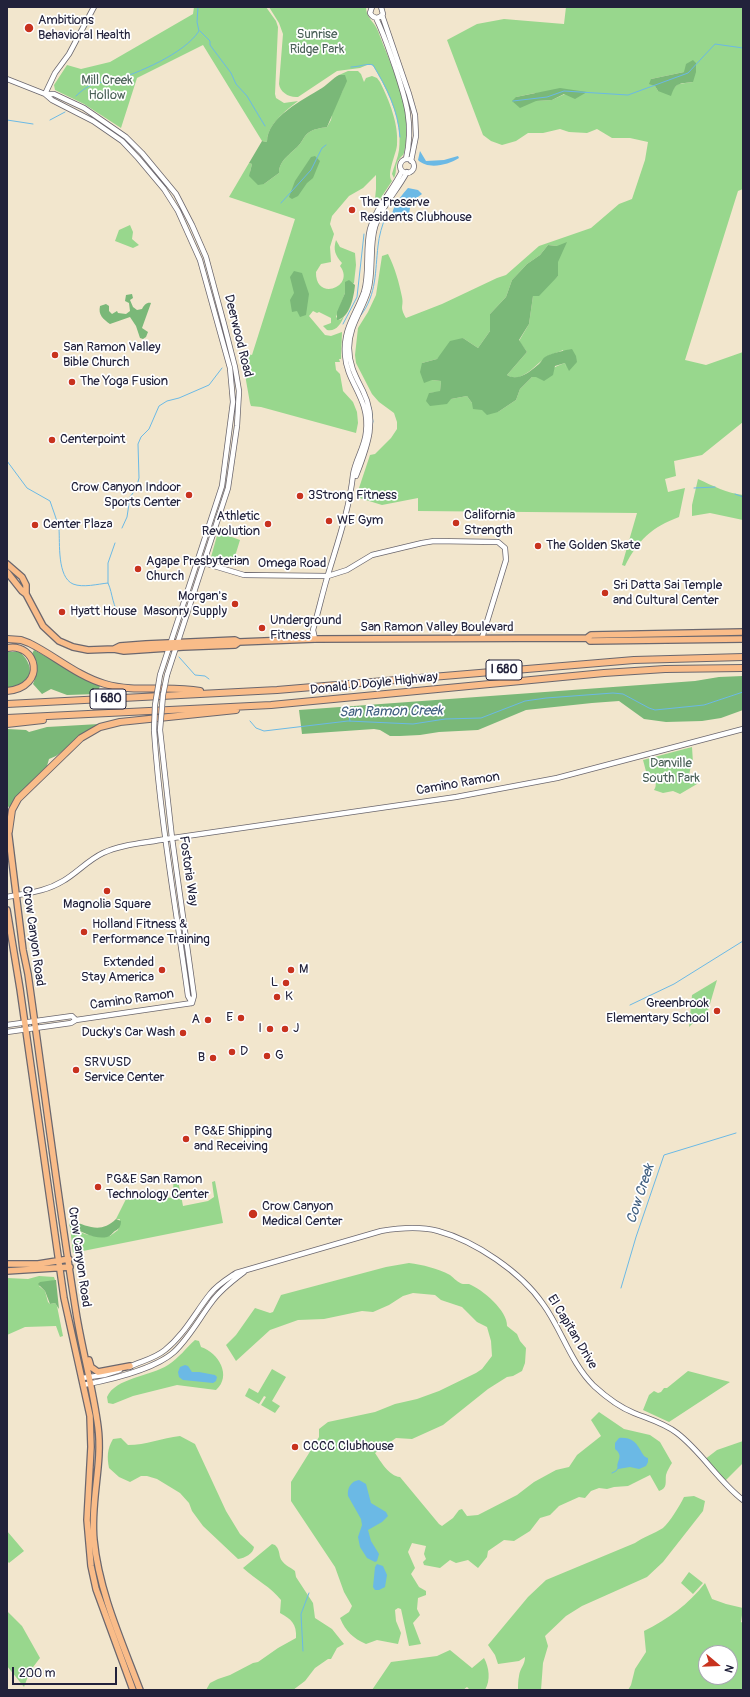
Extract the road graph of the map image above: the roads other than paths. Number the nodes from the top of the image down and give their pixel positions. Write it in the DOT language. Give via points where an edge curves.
graph roads {
  1 [pos="94,7"];
  2 [pos="372,7"];
  3 [pos="381,7"];
  4 [pos="382,15"];
  5 [pos="376,18"];
  6 [pos="7,79"];
  7 [pos="45,94"];
  8 [pos="409,160"];
  9 [pos="405,172"];
  10 [pos="204,563"];
  11 [pos="7,564"];
  12 [pos="7,572"];
  13 [pos="328,576"];
  14 [pos="26,594"];
  15 [pos="743,632"];
  16 [pos="482,638"];
  17 [pos="587,638"];
  18 [pos="7,639"];
  19 [pos="315,639"];
  20 [pos="743,639"];
  21 [pos="140,644"];
  22 [pos="171,645"];
  23 [pos="177,645"];
  24 [pos="7,648"];
  25 [pos="114,649"];
  26 [pos="124,651"];
  27 [pos="743,656"];
  28 [pos="743,668"];
  29 [pos="160,675"];
  30 [pos="167,675"];
  31 [pos="7,691"];
  32 [pos="208,693"];
  33 [pos="7,704"];
  34 [pos="271,705"];
  35 [pos="81,714"];
  36 [pos="7,718"];
  37 [pos="7,724"];
  38 [pos="743,729"];
  39 [pos="7,821"];
  40 [pos="9,831"];
  41 [pos="172,838"];
  42 [pos="166,839"];
  43 [pos="16,895"];
  44 [pos="7,897"];
  45 [pos="7,910"];
  46 [pos="185,931"];
  47 [pos="179,932"];
  48 [pos="192,1003"];
  49 [pos="76,1020"];
  50 [pos="24,1022"];
  51 [pos="34,1022"];
  52 [pos="7,1025"];
  53 [pos="36,1029"];
  54 [pos="25,1030"];
  55 [pos="7,1032"];
  56 [pos="69,1259"];
  57 [pos="59,1260"];
  58 [pos="7,1264"];
  59 [pos="70,1267"];
  60 [pos="60,1268"];
  61 [pos="7,1271"];
  62 [pos="245,1271"];
  63 [pos="81,1337"];
  64 [pos="130,1366"];
  65 [pos="89,1377"];
  66 [pos="82,1378"];
  67 [pos="90,1384"];
  68 [pos="83,1385"];
  69 [pos="743,1500"];
  70 [pos="133,1690"];
  71 [pos="140,1690"];
  1 -- 7 [label="street" via="70,54 55,73"];
  2 -- 5 [label="street" via="371,15"];
  3 -- 4 [label="street"];
  4 -- 5 [label="street"];
  4 -- 8 [label="street" via="414,110 416,136"];
  5 -- 8 [label="street" via="386,39 409,114"];
  6 -- 7 [label="street, Deerwood Road"];
  7 -- 10 [label="street, Deerwood Road" via="54,94 96,116 126,136 178,198 206,257 236,367 239,391 228,488"];
  7 -- 22 [label="street, Deerwood Road" via="122,141 164,189 178,211 200,260 230,368 233,402 222,486"];
  8 -- 9 [label="street" via="413,168"];
  8 -- 9 [label="street" via="402,161 400,165"];
  9 -- 13 [label="street" via="377,211 370,228 365,285 346,335 345,361 362,398 366,422 365,438"];
  10 -- 13 [label="street, Omega Road" via="244,575"];
  10 -- 23 [label="street, Deerwood Road"];
  11 -- 14 [label="main road, San Ramon Valley Boulevard" via="22,577 26,585"];
  12 -- 14 [label="main road, San Ramon Valley Boulevard"];
  13 -- 16 [label="street, Omega Road" via="347,570 372,555 434,541 498,542 505,548 506,560"];
  13 -- 19 [label="street" via="313,630"];
  14 -- 25 [label="main road, San Ramon Valley Boulevard" via="43,626 59,641 81,649"];
  15 -- 17 [label="main road, San Ramon Valley Boulevard" via="591,635"];
  16 -- 17 [label="main road, San Ramon Valley Boulevard"];
  16 -- 19 [label="main road, San Ramon Valley Boulevard"];
  17 -- 20 [label="main road, San Ramon Valley Boulevard" via="590,641"];
  18 -- 32 [label="highway" via="29,643 104,684"];
  19 -- 23 [label="main road, San Ramon Valley Boulevard" via="239,642 235,645"];
  21 -- 22 [label="main road, San Ramon Valley Boulevard"];
  21 -- 25 [label="main road, San Ramon Valley Boulevard"];
  21 -- 26 [label="main road" via="124,648"];
  22 -- 23 [label="main road, San Ramon Valley Boulevard"];
  22 -- 26 [label="main road, San Ramon Valley Boulevard"];
  22 -- 29 [label="street, Deerwood Road"];
  23 -- 30 [label="street, Deerwood Road"];
  24 -- 31 [label="highway" via="16,648 27,653 34,670 25,686"];
  25 -- 26 [label="main road, San Ramon Valley Boulevard"];
  27 -- 32 [label="highway, Donald D Doyle Highway / I 680" via="634,660 352,684"];
  28 -- 34 [label="highway, Donald D Doyle Highway / I 680" via="604,673"];
  29 -- 42 [label="street, Fostoria Way, bridge" via="154,730"];
  30 -- 41 [label="street, Fostoria Way, bridge" via="160,730"];
  32 -- 33 [label="highway, Donald D Doyle Highway / I 680"];
  34 -- 35 [label="highway, Donald D Doyle Highway / I 680"];
  34 -- 40 [label="highway" via="120,722 93,730 81,738 18,799 12,810"];
  35 -- 36 [label="highway, Donald D Doyle Highway / I 680"];
  35 -- 37 [label="highway" via="68,718"];
  38 -- 41 [label="street, Camino Ramon" via="557,778 456,797"];
  39 -- 40 [label="main road, Crow Canyon Road"];
  40 -- 43 [label="main road, Crow Canyon Road"];
  41 -- 42 [label="street, Camino Ramon"];
  41 -- 46 [label="street, Fostoria Way"];
  42 -- 43 [label="street, Camino Ramon" via="104,853 50,888"];
  42 -- 47 [label="street, Fostoria Way"];
  43 -- 44 [label="street, Camino Ramon"];
  43 -- 51 [label="main road, Crow Canyon Road"];
  45 -- 50 [label="main road, Crow Canyon Road"];
  46 -- 47 [label="street"];
  46 -- 48 [label="street, Fostoria Way" via="194,996"];
  47 -- 48 [label="street, Fostoria Way" via="188,996"];
  48 -- 49 [label="street, Camino Ramon"];
  49 -- 51 [label="street, Camino Ramon" via="72,1016"];
  49 -- 53 [label="street, Camino Ramon"];
  50 -- 51 [label="street, Camino Ramon"];
  50 -- 52 [label="street, Camino Ramon"];
  50 -- 54 [label="main road, Crow Canyon Road"];
  51 -- 53 [label="main road, Crow Canyon Road"];
  53 -- 54 [label="street, Camino Ramon"];
  53 -- 56 [label="main road, Crow Canyon Road"];
  54 -- 55 [label="street, Camino Ramon"];
  54 -- 57 [label="main road, Crow Canyon Road"];
  56 -- 57 [label="main road"];
  56 -- 59 [label="main road, Crow Canyon Road"];
  57 -- 58 [label="main road" via="38,1264"];
  57 -- 60 [label="main road, Crow Canyon Road"];
  59 -- 60 [label="main road"];
  59 -- 63 [label="main road, Crow Canyon Road"];
  60 -- 61 [label="main road"];
  60 -- 66 [label="main road, Crow Canyon Road" via="66,1310"];
  62 -- 64 [label="street, El Capitan Drive" via="236,1273 210,1293 179,1337 165,1350 144,1362"];
  62 -- 67 [label="street, El Capitan Drive" via="212,1302 174,1352 150,1367"];
  62 -- 69 [label="street, El Capitan Drive" via="392,1229 414,1228 447,1234 496,1260 522,1280 543,1304 570,1354 594,1386 623,1408 657,1421 677,1433"];
  63 -- 64 [label="main road" via="90,1365 95,1371"];
  63 -- 65 [label="main road, Crow Canyon Road"];
  64 -- 65 [label="street, El Capitan Drive"];
  65 -- 66 [label="street, El Capitan Drive"];
  65 -- 67 [label="main road, Crow Canyon Road"];
  66 -- 68 [label="main road, Crow Canyon Road"];
  67 -- 68 [label="street, El Capitan Drive"];
  67 -- 71 [label="main road, Crow Canyon Road" via="99,1436 93,1513 100,1578"];
  68 -- 70 [label="main road, Crow Canyon Road" via="90,1422 87,1520 91,1566 96,1589"];
}
